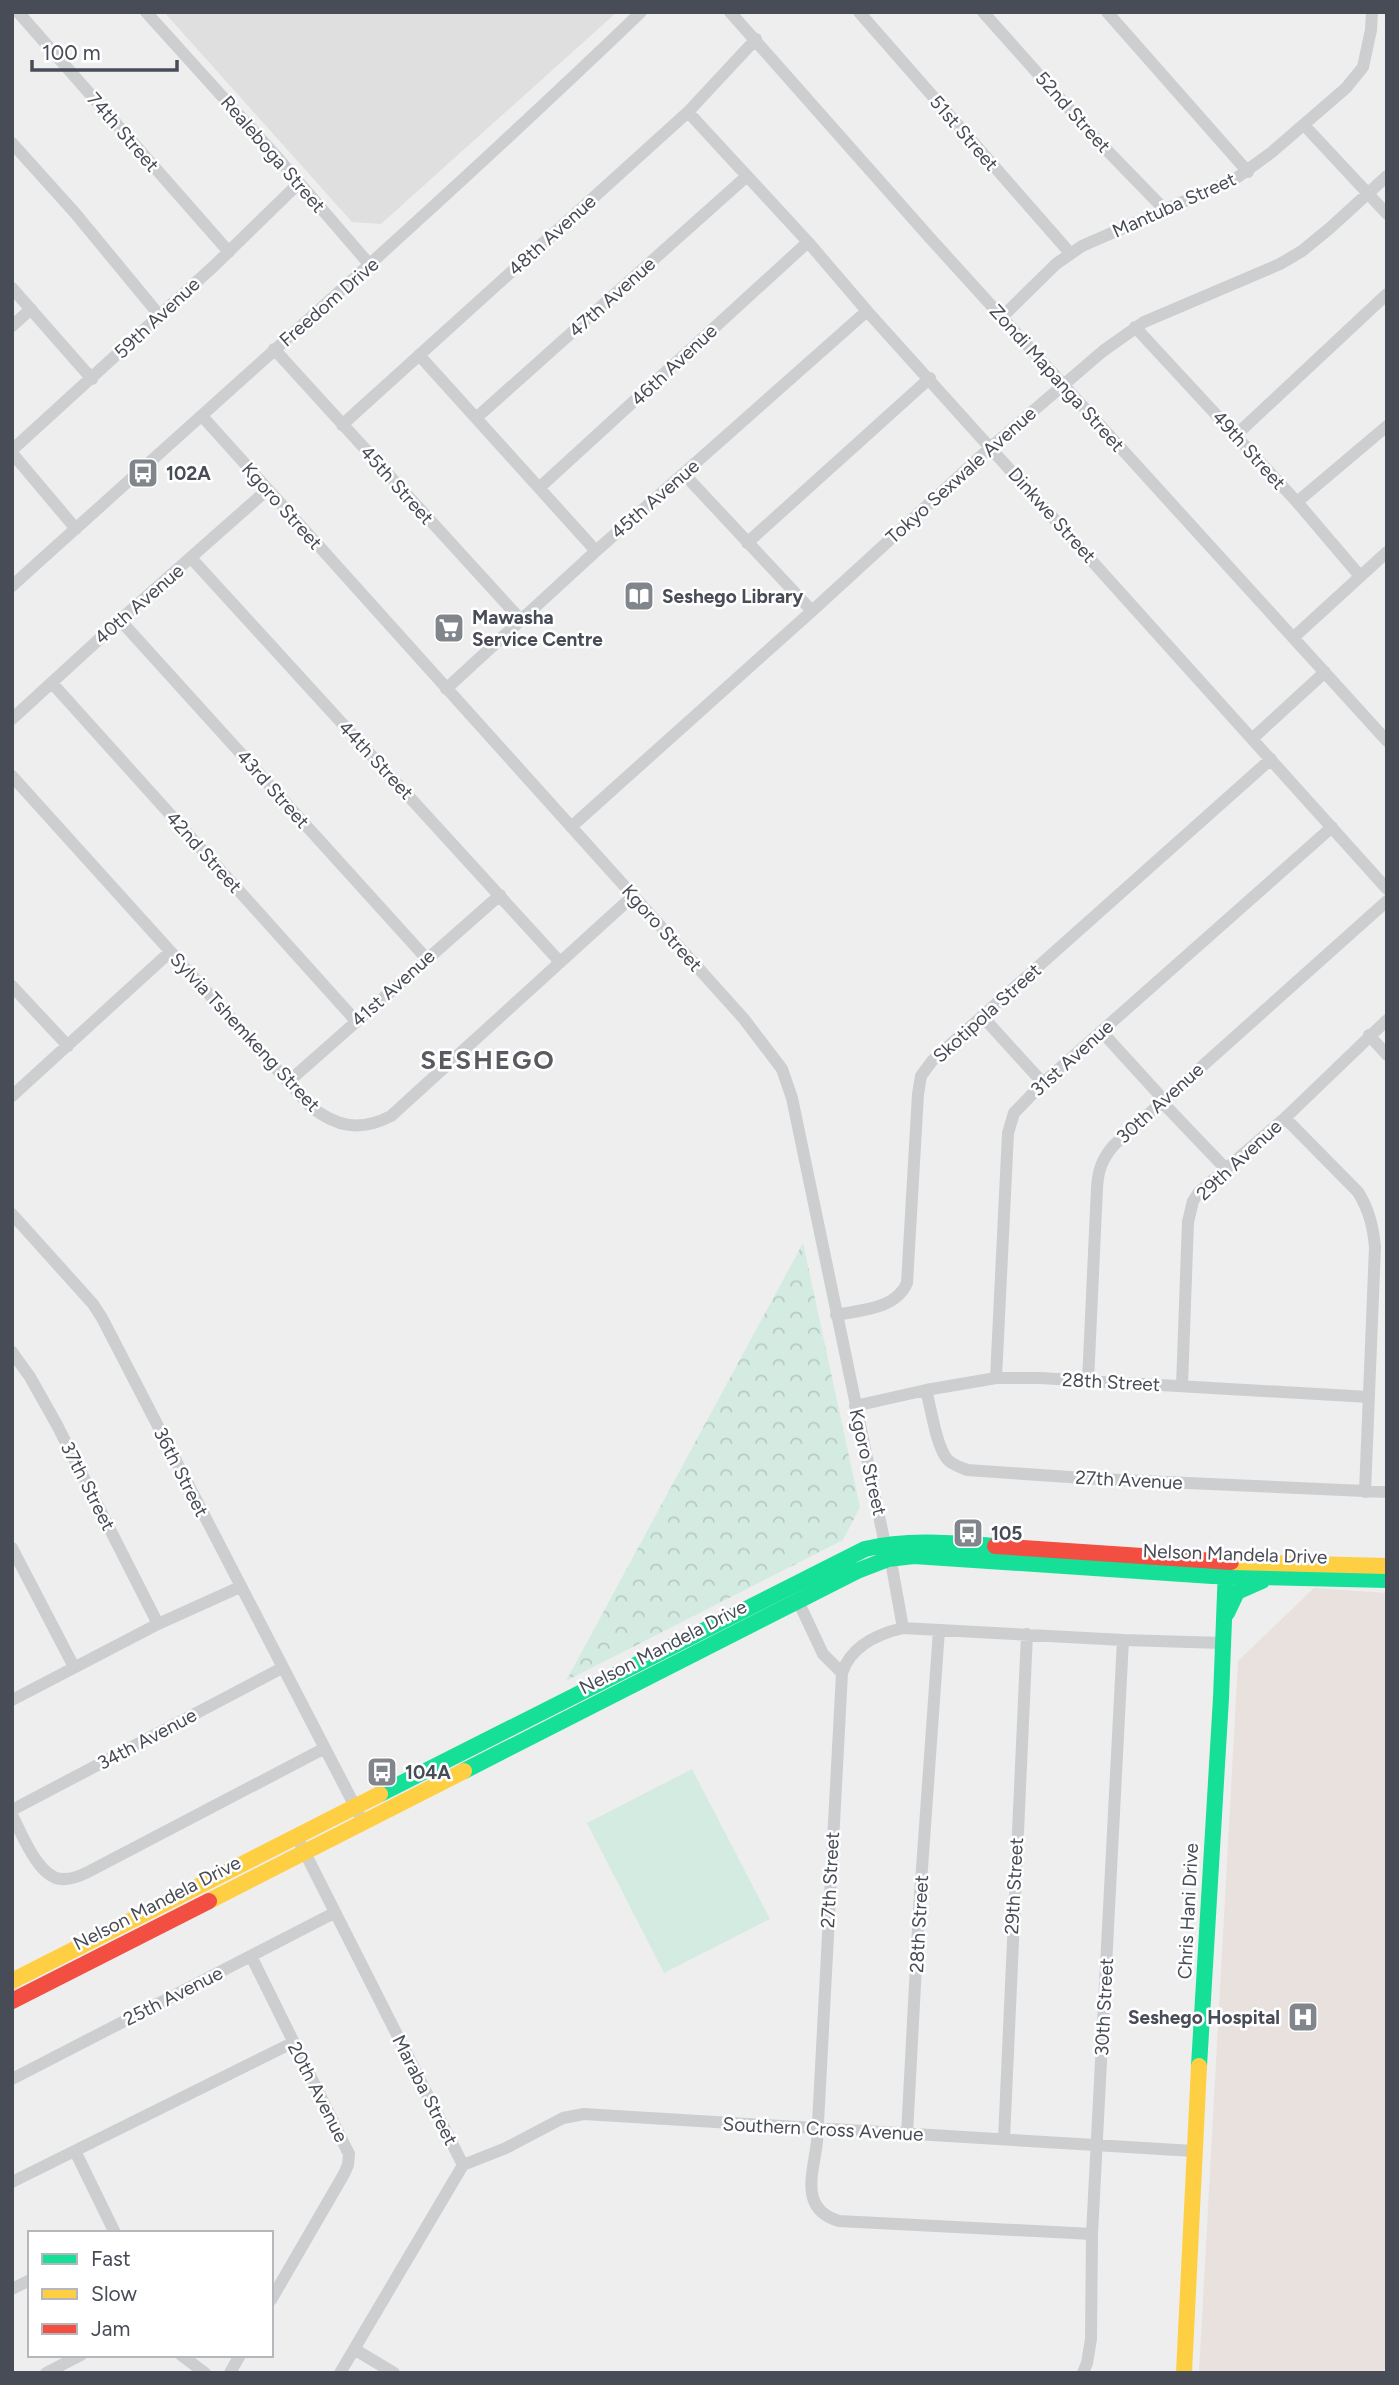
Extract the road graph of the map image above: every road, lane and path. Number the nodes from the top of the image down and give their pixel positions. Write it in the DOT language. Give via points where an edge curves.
graph roads {
  1 [pos="18,12"];
  2 [pos="146,12"];
  3 [pos="640,12"];
  4 [pos="730,12"];
  5 [pos="859,12"];
  6 [pos="983,12"];
  7 [pos="1107,12"];
  8 [pos="1372,12"];
  9 [pos="756,39"];
  10 [pos="688,112"];
  11 [pos="1304,125"];
  12 [pos="12,143"];
  13 [pos="1248,172"];
  14 [pos="747,176"];
  15 [pos="1387,176"];
  16 [pos="299,183"];
  17 [pos="1368,193"];
  18 [pos="1165,210"];
  19 [pos="1387,214"];
  20 [pos="808,242"];
  21 [pos="229,252"];
  22 [pos="1070,253"];
  23 [pos="370,265"];
  24 [pos="12,288"];
  25 [pos="1387,294"];
  26 [pos="31,309"];
  27 [pos="867,311"];
  28 [pos="160,316"];
  29 [pos="1002,317"];
  30 [pos="12,326"];
  31 [pos="1135,327"];
  32 [pos="274,349"];
  33 [pos="419,355"];
  34 [pos="930,378"];
  35 [pos="92,379"];
  36 [pos="1063,384"];
  37 [pos="202,416"];
  38 [pos="476,418"];
  39 [pos="342,425"];
  40 [pos="1387,426"];
  41 [pos="1236,435"];
  42 [pos="991,447"];
  43 [pos="12,451"];
  44 [pos="684,474"];
  45 [pos="539,488"];
  46 [pos="267,490"];
  47 [pos="1297,502"];
  48 [pos="76,529"];
  49 [pos="747,543"];
  50 [pos="596,551"];
  51 [pos="1387,552"];
  52 [pos="191,559"];
  53 [pos="1360,576"];
  54 [pos="12,586"];
  55 [pos="812,611"];
  56 [pos="120,620"];
  57 [pos="520,620"];
  58 [pos="1294,637"];
  59 [pos="1325,672"];
  60 [pos="52,683"];
  61 [pos="446,689"];
  62 [pos="12,719"];
  63 [pos="1253,738"];
  64 [pos="1387,741"];
  65 [pos="1271,759"];
  66 [pos="12,776"];
  67 [pos="571,827"];
  68 [pos="1332,827"];
  69 [pos="1387,889"];
  70 [pos="500,895"];
  71 [pos="634,896"];
  72 [pos="1387,901"];
  73 [pos="170,952"];
  74 [pos="426,958"];
  75 [pos="560,962"];
  76 [pos="12,986"];
  77 [pos="982,1016"];
  78 [pos="1387,1020"];
  79 [pos="356,1021"];
  80 [pos="1102,1032"];
  81 [pos="1369,1035"];
  82 [pos="68,1046"];
  83 [pos="1387,1055"];
  84 [pos="288,1082"];
  85 [pos="1043,1083"];
  86 [pos="12,1096"];
  87 [pos="1163,1101"];
  88 [pos="1285,1118"];
  89 [pos="1226,1169"];
  90 [pos="12,1214"];
  91 [pos="836,1315"];
  92 [pos="12,1352"];
  93 [pos="996,1378"];
  94 [pos="1088,1381"];
  95 [pos="1182,1386"];
  96 [pos="926,1390"];
  97 [pos="1369,1397"];
  98 [pos="855,1406"];
  99 [pos="1365,1492"];
  100 [pos="1387,1492"];
  101 [pos="12,1548"];
  102 [pos="887,1552"];
  103 [pos="1387,1566"];
  104 [pos="1226,1569"];
  105 [pos="1271,1578"];
  106 [pos="1387,1580"];
  107 [pos="240,1587"];
  108 [pos="798,1601"];
  109 [pos="158,1624"];
  110 [pos="903,1628"];
  111 [pos="939,1630"];
  112 [pos="1027,1634"];
  113 [pos="1223,1635"];
  114 [pos="1123,1640"];
  115 [pos="74,1667"];
  116 [pos="282,1668"];
  117 [pos="842,1673"];
  118 [pos="12,1700"];
  119 [pos="325,1748"];
  120 [pos="356,1807"];
  121 [pos="12,1810"];
  122 [pos="12,1815"];
  123 [pos="363,1822"];
  124 [pos="297,1837"];
  125 [pos="305,1853"];
  126 [pos="334,1913"];
  127 [pos="251,1956"];
  128 [pos="12,1966"];
  129 [pos="35,1971"];
  130 [pos="12,1981"];
  131 [pos="12,2001"];
  132 [pos="292,2043"];
  133 [pos="12,2079"];
  134 [pos="818,2130"];
  135 [pos="908,2134"];
  136 [pos="1004,2139"];
  137 [pos="1097,2145"];
  138 [pos="75,2151"];
  139 [pos="1194,2151"];
  140 [pos="463,2165"];
  141 [pos="12,2182"];
  142 [pos="114,2231"];
  143 [pos="1092,2234"];
  144 [pos="28,2281"];
  145 [pos="12,2289"];
  146 [pos="273,2297"];
  147 [pos="354,2349"];
  148 [pos="76,2357"];
  149 [pos="184,2357"];
  150 [pos="239,2357"];
  151 [pos="46,2373"];
  152 [pos="205,2373"];
  153 [pos="230,2373"];
  154 [pos="340,2373"];
  155 [pos="394,2373"];
  156 [pos="1083,2373"];
  157 [pos="1184,2373"];
  1 -- 21 [label="street, 74th Street"];
  2 -- 16 [label="street, Realeboga Street"];
  3 -- 23 [label="street, Freedom Drive"];
  4 -- 9 [label="street, Zondi Mapanga Street"];
  5 -- 22 [label="street, 51st Street"];
  6 -- 18 [label="street, 52nd Street"];
  7 -- 13 [label="street"];
  8 -- 11 [label="street, Mantuba Street" via="1363,67"];
  9 -- 10 [label="street, 48th Avenue"];
  9 -- 29 [label="street, Zondi Mapanga Street"];
  10 -- 14 [label="street, Dinkwe Street"];
  10 -- 33 [label="street, 48th Avenue"];
  11 -- 13 [label="street, Mantuba Street"];
  11 -- 17 [label="street"];
  12 -- 28 [label="street"];
  13 -- 18 [label="street, Mantuba Street"];
  14 -- 20 [label="street, Dinkwe Street"];
  14 -- 38 [label="street, 47th Avenue"];
  15 -- 17 [label="street, Tokyo Sexwale Avenue"];
  16 -- 21 [label="street, 59th Avenue"];
  16 -- 23 [label="street, Realeboga Street"];
  17 -- 19 [label="street"];
  17 -- 31 [label="street, Tokyo Sexwale Avenue" via="1302,251 1280,264"];
  18 -- 22 [label="street, Mantuba Street"];
  20 -- 27 [label="street, Dinkwe Street"];
  20 -- 45 [label="street, 46th Avenue"];
  21 -- 28 [label="street, 59th Avenue"];
  22 -- 29 [label="street, Mantuba Street"];
  23 -- 32 [label="street, Freedom Drive"];
  24 -- 26 [label="street"];
  25 -- 41 [label="street"];
  26 -- 30 [label="street"];
  26 -- 35 [label="street"];
  27 -- 34 [label="street, Dinkwe Street"];
  27 -- 44 [label="street, 45th Avenue"];
  28 -- 35 [label="street, 59th Avenue"];
  29 -- 36 [label="street, Zondi Mapanga Street"];
  31 -- 36 [label="street, Tokyo Sexwale Avenue"];
  31 -- 41 [label="street, 49th Street"];
  32 -- 37 [label="street, Freedom Drive"];
  32 -- 39 [label="street, 45th Street"];
  33 -- 38 [label="street"];
  33 -- 39 [label="street, 48th Avenue"];
  34 -- 42 [label="street, Dinkwe Street"];
  34 -- 49 [label="street"];
  35 -- 43 [label="street, 59th Avenue"];
  36 -- 42 [label="street, Tokyo Sexwale Avenue"];
  36 -- 58 [label="street, Zondi Mapanga Street"];
  37 -- 46 [label="street, Kgoro Street"];
  37 -- 48 [label="street, Freedom Drive"];
  38 -- 45 [label="street"];
  39 -- 57 [label="street, 45th Street"];
  40 -- 47 [label="street"];
  41 -- 47 [label="street, 49th Street"];
  42 -- 55 [label="street, Tokyo Sexwale Avenue"];
  42 -- 63 [label="street, Dinkwe Street"];
  43 -- 48 [label="street"];
  44 -- 49 [label="street"];
  44 -- 50 [label="street, 45th Avenue"];
  45 -- 50 [label="street"];
  46 -- 52 [label="street, 40th Avenue"];
  46 -- 61 [label="street, Kgoro Street"];
  47 -- 53 [label="street, 49th Street"];
  48 -- 54 [label="street, Freedom Drive"];
  49 -- 55 [label="street"];
  50 -- 57 [label="street, 45th Avenue"];
  51 -- 53 [label="street"];
  52 -- 56 [label="street, 40th Avenue"];
  52 -- 70 [label="street, 44th Street"];
  53 -- 58 [label="street"];
  55 -- 67 [label="street, Tokyo Sexwale Avenue"];
  56 -- 60 [label="street, 40th Avenue"];
  56 -- 74 [label="street, 43rd Street"];
  57 -- 61 [label="street, 45th Avenue"];
  58 -- 59 [label="street, Zondi Mapanga Street"];
  59 -- 63 [label="street"];
  59 -- 64 [label="street, Zondi Mapanga Street"];
  60 -- 62 [label="street, 40th Avenue"];
  60 -- 79 [label="street, 42nd Street"];
  61 -- 67 [label="street, Kgoro Street"];
  63 -- 65 [label="street, Dinkwe Street"];
  65 -- 68 [label="street, Dinkwe Street"];
  65 -- 77 [label="street, Skotipola Street"];
  66 -- 73 [label="street, Sylvia Tshemkeng Street"];
  67 -- 71 [label="street, Kgoro Street"];
  68 -- 69 [label="street, Dinkwe Street"];
  68 -- 80 [label="street, 31st Avenue"];
  70 -- 74 [label="street, 41st Avenue"];
  70 -- 75 [label="street, 44th Street"];
  71 -- 75 [label="street, Sylvia Tshemkeng Street"];
  71 -- 91 [label="street, Kgoro Street" via="753,1029 782,1069 792,1098"];
  72 -- 87 [label="street, 30th Avenue"];
  73 -- 82 [label="street"];
  73 -- 84 [label="street, Sylvia Tshemkeng Street"];
  74 -- 79 [label="street, 41st Avenue"];
  75 -- 84 [label="street, Sylvia Tshemkeng Street" via="380,1122 354,1126 324,1117"];
  76 -- 82 [label="street"];
  77 -- 85 [label="street"];
  77 -- 91 [label="street, Skotipola Street" via="932,1061 919,1081 909,1271 904,1290 887,1304"];
  78 -- 81 [label="street, 29th Avenue"];
  79 -- 84 [label="street, 41st Avenue"];
  80 -- 85 [label="street, 31st Avenue"];
  80 -- 87 [label="street"];
  81 -- 83 [label="street"];
  81 -- 88 [label="street, 29th Avenue"];
  82 -- 86 [label="street"];
  85 -- 93 [label="street, 31st Avenue" via="1021,1104 1009,1124"];
  87 -- 89 [label="street"];
  87 -- 94 [label="street, 30th Avenue" via="1114,1145 1098,1168"];
  88 -- 89 [label="street, 29th Avenue"];
  88 -- 97 [label="street" via="1358,1192 1373,1224"];
  89 -- 95 [label="street, 29th Avenue" via="1199,1192 1190,1211"];
  90 -- 107 [label="street, 36th Street" via="102,1318"];
  91 -- 98 [label="street, Kgoro Street"];
  92 -- 109 [label="street, 37th Street" via="57,1425"];
  93 -- 94 [label="street, 28th Street"];
  93 -- 96 [label="street, 28th Street"];
  94 -- 95 [label="street, 28th Street"];
  95 -- 97 [label="street, 28th Street"];
  96 -- 98 [label="street, 28th Street"];
  96 -- 99 [label="street, 27th Avenue" via="947,1459 967,1470"];
  97 -- 99 [label="street"];
  98 -- 102 [label="street, Kgoro Street"];
  99 -- 100 [label="street, 27th Avenue"];
  101 -- 115 [label="street"];
  102 -- 104 [label="main road, Nelson Mandela Drive"];
  102 -- 108 [label="main road, Nelson Mandela Drive"];
  102 -- 110 [label="street, Kgoro Street"];
  102 -- 120 [label="main road, Nelson Mandela Drive" via="845,1558"];
  103 -- 104 [label="main road, Nelson Mandela Drive"];
  104 -- 105 [label="main road, Nelson Mandela Drive"];
  104 -- 113 [label="main road, Chris Hani Drive"];
  105 -- 106 [label="main road, Nelson Mandela Drive"];
  105 -- 113 [label="main road" via="1237,1592"];
  107 -- 109 [label="street"];
  107 -- 116 [label="street, 36th Street"];
  108 -- 117 [label="street" via="823,1654"];
  108 -- 123 [label="main road, Nelson Mandela Drive"];
  109 -- 115 [label="street"];
  110 -- 111 [label="street"];
  110 -- 117 [label="street" via="859,1647"];
  111 -- 112 [label="street"];
  111 -- 135 [label="street, 28th Street"];
  112 -- 114 [label="street"];
  112 -- 136 [label="street, 29th Street"];
  113 -- 114 [label="street"];
  113 -- 139 [label="main road, Chris Hani Drive"];
  114 -- 137 [label="street, 30th Street"];
  115 -- 118 [label="street"];
  116 -- 119 [label="street, 36th Street"];
  116 -- 121 [label="street, 34th Avenue"];
  117 -- 134 [label="street, 27th Street"];
  119 -- 120 [label="street, 36th Street"];
  119 -- 122 [label="street" via="71,1879 44,1872"];
  120 -- 123 [label="street, 36th Street"];
  120 -- 124 [label="main road, Nelson Mandela Drive"];
  123 -- 125 [label="main road, Nelson Mandela Drive"];
  124 -- 125 [label="street, Maraba Street"];
  124 -- 129 [label="main road, Nelson Mandela Drive"];
  125 -- 126 [label="street, Maraba Street"];
  125 -- 131 [label="main road, Nelson Mandela Drive"];
  126 -- 127 [label="street, 25th Avenue"];
  126 -- 140 [label="street, Maraba Street"];
  127 -- 132 [label="street, 20th Avenue"];
  127 -- 133 [label="street, 25th Avenue"];
  128 -- 129 [label="main road"];
  129 -- 130 [label="main road, Nelson Mandela Drive"];
  132 -- 138 [label="street"];
  132 -- 146 [label="street, 20th Avenue" via="349,2160"];
  134 -- 135 [label="street, Southern Cross Avenue"];
  134 -- 140 [label="street, Southern Cross Avenue" via="575,2115"];
  134 -- 143 [label="street, 27th Street" via="811,2194 816,2206 831,2218"];
  135 -- 136 [label="street, Southern Cross Avenue"];
  136 -- 137 [label="street, Southern Cross Avenue"];
  137 -- 139 [label="street, Southern Cross Avenue"];
  137 -- 143 [label="street, 30th Street"];
  138 -- 141 [label="street"];
  138 -- 142 [label="street"];
  139 -- 157 [label="main road, Chris Hani Drive"];
  140 -- 147 [label="street, Maraba Street"];
  143 -- 156 [label="street, 30th Street" via="1091,2339"];
  144 -- 145 [label="street"];
  147 -- 154 [label="street, Maraba Street"];
  147 -- 155 [label="street"];
  148 -- 151 [label="street"];
  149 -- 152 [label="street"];
  150 -- 153 [label="street"];
}
